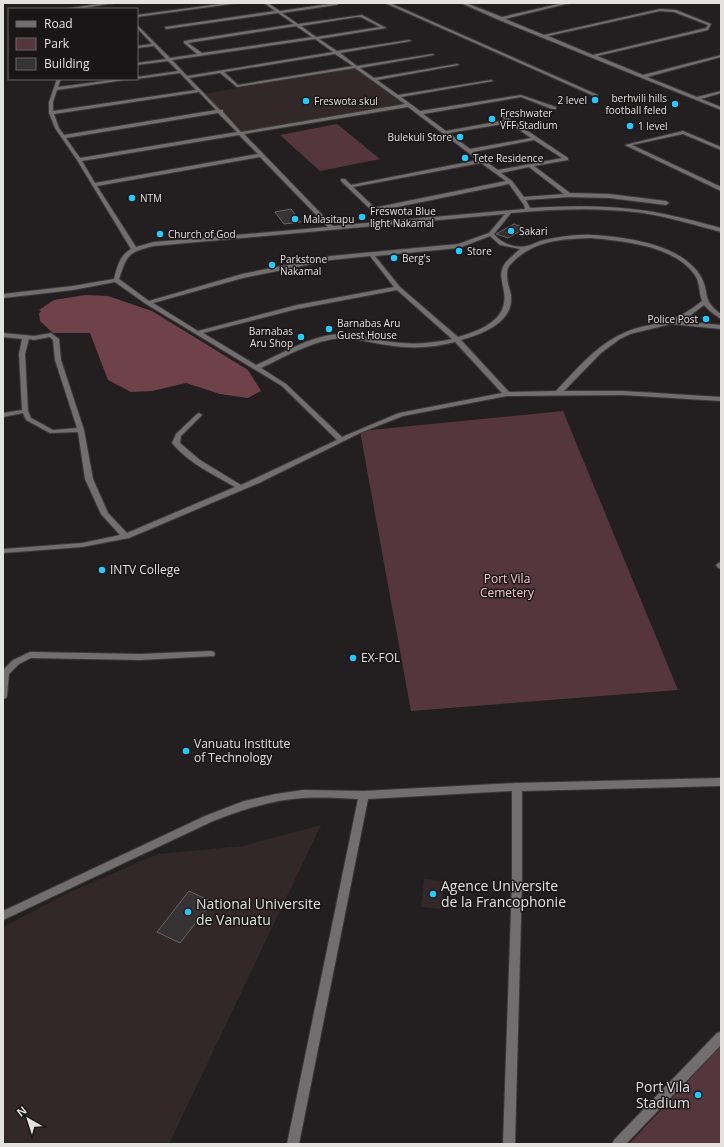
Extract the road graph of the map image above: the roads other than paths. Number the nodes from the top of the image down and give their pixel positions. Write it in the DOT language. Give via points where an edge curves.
graph roads {
  1 [pos="236,3"];
  2 [pos="266,3"];
  3 [pos="387,3"];
  4 [pos="463,3"];
  5 [pos="568,3"];
  6 [pos="115,4"];
  7 [pos="336,4"];
  8 [pos="77,8"];
  9 [pos="278,12"];
  10 [pos="138,16"];
  11 [pos="500,19"];
  12 [pos="296,25"];
  13 [pos="138,28"];
  14 [pos="166,28"];
  15 [pos="544,36"];
  16 [pos="315,38"];
  17 [pos="409,41"];
  18 [pos="156,44"];
  19 [pos="138,47"];
  20 [pos="335,52"];
  21 [pos="201,55"];
  22 [pos="432,55"];
  23 [pos="593,56"];
  24 [pos="721,56"];
  25 [pos="170,59"];
  26 [pos="138,64"];
  27 [pos="457,65"];
  28 [pos="355,67"];
  29 [pos="220,71"];
  30 [pos="182,72"];
  31 [pos="187,77"];
  32 [pos="642,77"];
  33 [pos="138,78"];
  34 [pos="373,79"];
  35 [pos="59,80"];
  36 [pos="122,80"];
  37 [pos="491,81"];
  38 [pos="56,89"];
  39 [pos="200,91"];
  40 [pos="721,92"];
  41 [pos="596,95"];
  42 [pos="397,96"];
  43 [pos="696,99"];
  44 [pos="409,105"];
  45 [pos="554,108"];
  46 [pos="721,109"];
  47 [pos="221,111"];
  48 [pos="51,113"];
  49 [pos="419,113"];
  50 [pos="502,116"];
  51 [pos="510,121"];
  52 [pos="241,133"];
  53 [pos="444,133"];
  54 [pos="63,137"];
  55 [pos="536,138"];
  56 [pos="721,149"];
  57 [pos="469,151"];
  58 [pos="262,155"];
  59 [pos="79,160"];
  60 [pos="482,161"];
  61 [pos="530,166"];
  62 [pos="496,172"];
  63 [pos="343,180"];
  64 [pos="510,182"];
  65 [pos="94,185"];
  66 [pos="351,186"];
  67 [pos="721,189"];
  68 [pos="569,195"];
  69 [pos="523,199"];
  70 [pos="666,203"];
  71 [pos="528,210"];
  72 [pos="508,212"];
  73 [pos="331,227"];
  74 [pos="721,230"];
  75 [pos="491,234"];
  76 [pos="527,248"];
  77 [pos="134,249"];
  78 [pos="371,254"];
  79 [pos="116,280"];
  80 [pos="398,288"];
  81 [pos="3,294"];
  82 [pos="705,302"];
  83 [pos="148,303"];
  84 [pos="721,317"];
  85 [pos="671,322"];
  86 [pos="721,327"];
  87 [pos="197,333"];
  88 [pos="3,334"];
  89 [pos="26,337"];
  90 [pos="457,340"];
  91 [pos="256,368"];
  92 [pos="558,393"];
  93 [pos="507,394"];
  94 [pos="721,399"];
  95 [pos="25,411"];
  96 [pos="3,415"];
  97 [pos="199,415"];
  98 [pos="81,430"];
  99 [pos="340,439"];
  100 [pos="239,487"];
  101 [pos="126,536"];
  102 [pos="3,551"];
  103 [pos="211,654"];
  104 [pos="3,696"];
  105 [pos="721,782"];
  106 [pos="517,787"];
  107 [pos="364,795"];
  108 [pos="3,916"];
  109 [pos="721,1037"];
  110 [pos="293,1144"];
  111 [pos="509,1144"];
  112 [pos="618,1144"];
  1 -- 10 [label="street"];
  2 -- 9 [label="street"];
  3 -- 41 [label="street"];
  4 -- 11 [label="street"];
  5 -- 11 [label="street"];
  6 -- 8 [label="street"];
  7 -- 9 [label="street"];
  9 -- 12 [label="street"];
  9 -- 14 [label="street"];
  11 -- 15 [label="street"];
  12 -- 16 [label="street"];
  12 -- 16 [label="street" via="359,16 384,28"];
  12 -- 21 [label="street" via="185,42"];
  13 -- 18 [label="street"];
  15 -- 23 [label="street"];
  15 -- 23 [label="street" via="660,10 675,11 710,25 707,28"];
  16 -- 20 [label="street"];
  16 -- 21 [label="street"];
  17 -- 20 [label="street"];
  18 -- 19 [label="street"];
  18 -- 25 [label="street"];
  20 -- 28 [label="street"];
  20 -- 29 [label="street"];
  21 -- 25 [label="street"];
  22 -- 28 [label="street"];
  23 -- 32 [label="street"];
  24 -- 32 [label="street"];
  25 -- 26 [label="street"];
  25 -- 30 [label="street"];
  27 -- 34 [label="street"];
  28 -- 29 [label="street" via="237,86"];
  28 -- 34 [label="street"];
  29 -- 31 [label="street"];
  30 -- 31 [label="street"];
  30 -- 33 [label="street"];
  31 -- 39 [label="street"];
  32 -- 43 [label="street"];
  34 -- 42 [label="street"];
  35 -- 38 [label="street"];
  36 -- 38 [label="street"];
  37 -- 42 [label="street"];
  38 -- 48 [label="street" via="51,102"];
  39 -- 47 [label="street"];
  39 -- 48 [label="street"];
  40 -- 43 [label="street"];
  42 -- 44 [label="street"];
  43 -- 46 [label="street"];
  44 -- 49 [label="street"];
  44 -- 52 [label="street"];
  45 -- 49 [label="street" via="521,96"];
  47 -- 52 [label="street"];
  47 -- 54 [label="street"];
  48 -- 54 [label="street"];
  49 -- 53 [label="street"];
  50 -- 51 [label="street"];
  51 -- 53 [label="street"];
  51 -- 55 [label="street"];
  52 -- 58 [label="street"];
  52 -- 59 [label="street"];
  53 -- 57 [label="street"];
  54 -- 59 [label="street"];
  55 -- 57 [label="street"];
  55 -- 61 [label="street" via="566,159"];
  56 -- 67 [label="street" via="683,132 627,145"];
  57 -- 60 [label="street"];
  58 -- 65 [label="street"];
  58 -- 73 [label="street"];
  59 -- 65 [label="street"];
  60 -- 62 [label="street"];
  60 -- 66 [label="street"];
  61 -- 62 [label="street"];
  61 -- 68 [label="street"];
  62 -- 64 [label="street"];
  63 -- 66 [label="street"];
  64 -- 66 [label="street" via="378,209 372,208"];
  64 -- 69 [label="street"];
  65 -- 77 [label="street"];
  68 -- 69 [label="street"];
  68 -- 70 [label="street" via="609,196"];
  69 -- 71 [label="street"];
  71 -- 72 [label="street"];
  71 -- 74 [label="street" via="576,207 618,209 680,219"];
  72 -- 73 [label="street"];
  72 -- 75 [label="street"];
  73 -- 77 [label="street" via="154,244"];
  75 -- 76 [label="street" via="504,245"];
  75 -- 78 [label="street" via="459,246"];
  76 -- 82 [label="street" via="549,241 583,237 606,237 643,243 671,254 691,268 701,282"];
  76 -- 90 [label="street" via="509,262 503,274 508,299 507,308 502,315 488,327"];
  77 -- 79 [label="street" via="123,258"];
  78 -- 80 [label="street"];
  78 -- 83 [label="street" via="331,258 242,276"];
  79 -- 81 [label="street" via="72,288"];
  79 -- 83 [label="street"];
  80 -- 87 [label="street" via="289,308"];
  80 -- 90 [label="street"];
  82 -- 84 [label="street"];
  82 -- 85 [label="street"];
  83 -- 87 [label="street"];
  85 -- 86 [label="street"];
  85 -- 92 [label="street" via="640,328 606,345"];
  87 -- 91 [label="street"];
  88 -- 89 [label="street"];
  89 -- 95 [label="street" via="22,354"];
  89 -- 98 [label="street" via="51,335 56,339 58,360"];
  90 -- 91 [label="street" via="417,346 349,336 332,337"];
  90 -- 93 [label="street"];
  91 -- 99 [label="street" via="284,385"];
  92 -- 93 [label="street"];
  92 -- 94 [label="street" via="623,393"];
  93 -- 99 [label="street" via="401,414"];
  95 -- 96 [label="street"];
  95 -- 98 [label="street" via="28,419 52,432"];
  97 -- 100 [label="street" via="178,435 176,443 199,462"];
  98 -- 101 [label="street" via="89,479 105,514"];
  99 -- 100 [label="street"];
  100 -- 101 [label="street"];
  101 -- 102 [label="street" via="82,545"];
  103 -- 104 [label="street" via="140,657 30,655 16,662 5,673"];
  105 -- 106 [label="street"];
  106 -- 107 [label="street"];
  106 -- 111 [label="street" via="517,881"];
  107 -- 108 [label="street" via="304,794 244,805 208,819"];
  107 -- 110 [label="street"];
  109 -- 112 [label="street"];
}
